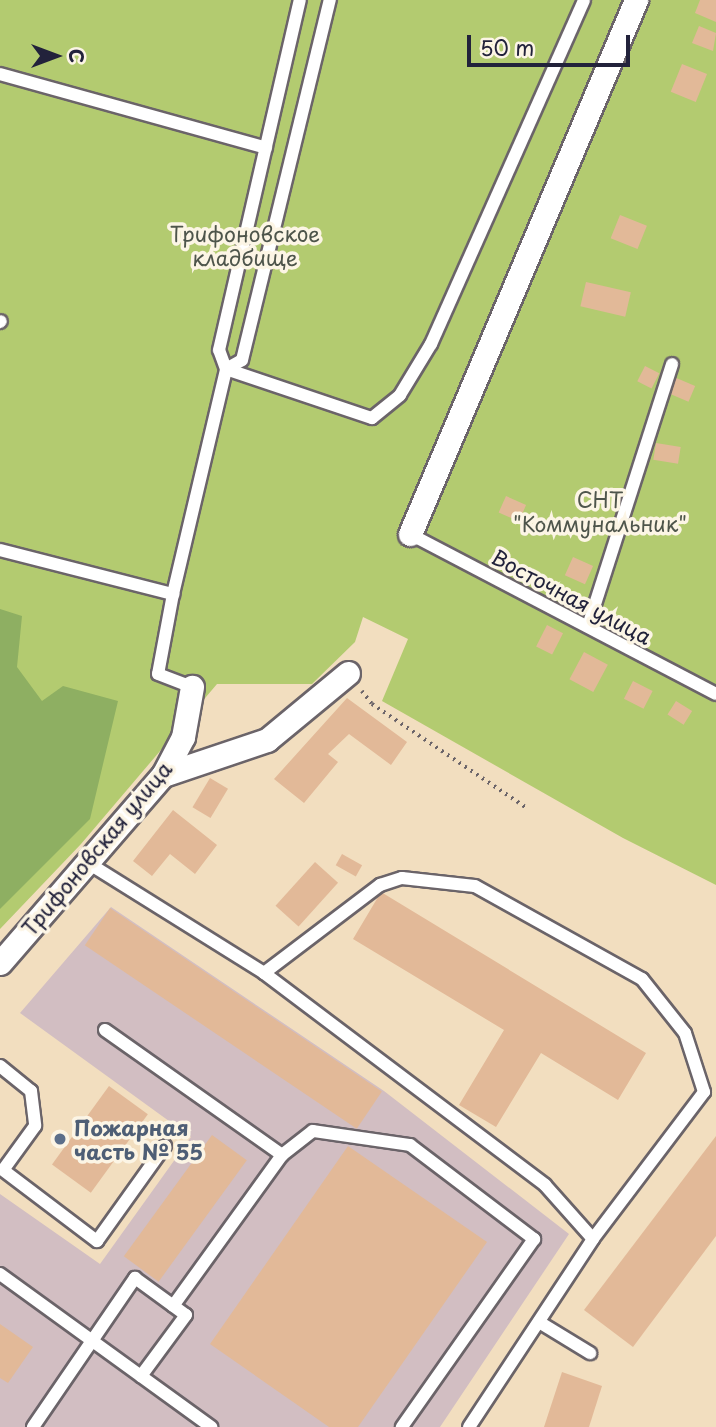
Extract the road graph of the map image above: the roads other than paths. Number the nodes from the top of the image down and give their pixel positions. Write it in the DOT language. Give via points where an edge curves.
graph roads {
  1 [pos="300,0"];
  2 [pos="330,0"];
  3 [pos="584,0"];
  4 [pos="636,0"];
  5 [pos="0,74"];
  6 [pos="266,148"];
  7 [pos="672,363"];
  8 [pos="226,369"];
  9 [pos="410,534"];
  10 [pos="0,550"];
  11 [pos="173,594"];
  12 [pos="588,626"];
  13 [pos="348,673"];
  14 [pos="192,687"];
  15 [pos="716,694"];
  16 [pos="163,775"];
  17 [pos="85,861"];
  18 [pos="0,964"];
  19 [pos="264,973"];
  20 [pos="105,1030"];
  21 [pos="0,1066"];
  22 [pos="165,1146"];
  23 [pos="282,1155"];
  24 [pos="593,1239"];
  25 [pos="0,1274"];
  26 [pos="173,1306"];
  27 [pos="539,1322"];
  28 [pos="90,1340"];
  29 [pos="590,1353"];
  30 [pos="141,1376"];
  31 [pos="33,1427"];
  32 [pos="211,1427"];
  33 [pos="402,1427"];
  34 [pos="469,1427"];
  1 -- 6 [label="lane"];
  2 -- 8 [label="lane" via="242,360"];
  3 -- 8 [label="lane" via="431,344 400,395 372,418"];
  4 -- 9 [label="street"];
  5 -- 6 [label="lane"];
  6 -- 8 [label="lane" via="219,350"];
  7 -- 12 [label="lane"];
  8 -- 11 [label="lane"];
  9 -- 12 [label="lane, Восточная улица"];
  10 -- 11 [label="lane"];
  11 -- 14 [label="lane" via="158,674"];
  12 -- 15 [label="lane, Восточная улица"];
  13 -- 16 [label="street" via="267,740"];
  14 -- 16 [label="street, Трифоновская улица" via="183,737"];
  16 -- 17 [label="street, Трифоновская улица"];
  17 -- 18 [label="street, Трифоновская улица"];
  17 -- 19 [label="lane"];
  19 -- 24 [label="lane" via="545,1185"];
  19 -- 24 [label="lane" via="380,884 402,878 475,886 642,979 685,1033 704,1092"];
  20 -- 23 [label="lane"];
  21 -- 22 [label="lane" via="31,1091 35,1126 3,1170 97,1241"];
  23 -- 26 [label="lane"];
  23 -- 33 [label="lane" via="313,1131 410,1145 534,1239"];
  24 -- 27 [label="lane"];
  25 -- 28 [label="lane"];
  26 -- 28 [label="lane" via="135,1278"];
  26 -- 30 [label="lane" via="186,1315"];
  27 -- 29 [label="lane"];
  27 -- 34 [label="lane"];
  28 -- 30 [label="lane"];
  28 -- 31 [label="lane"];
  30 -- 32 [label="lane"];
}
